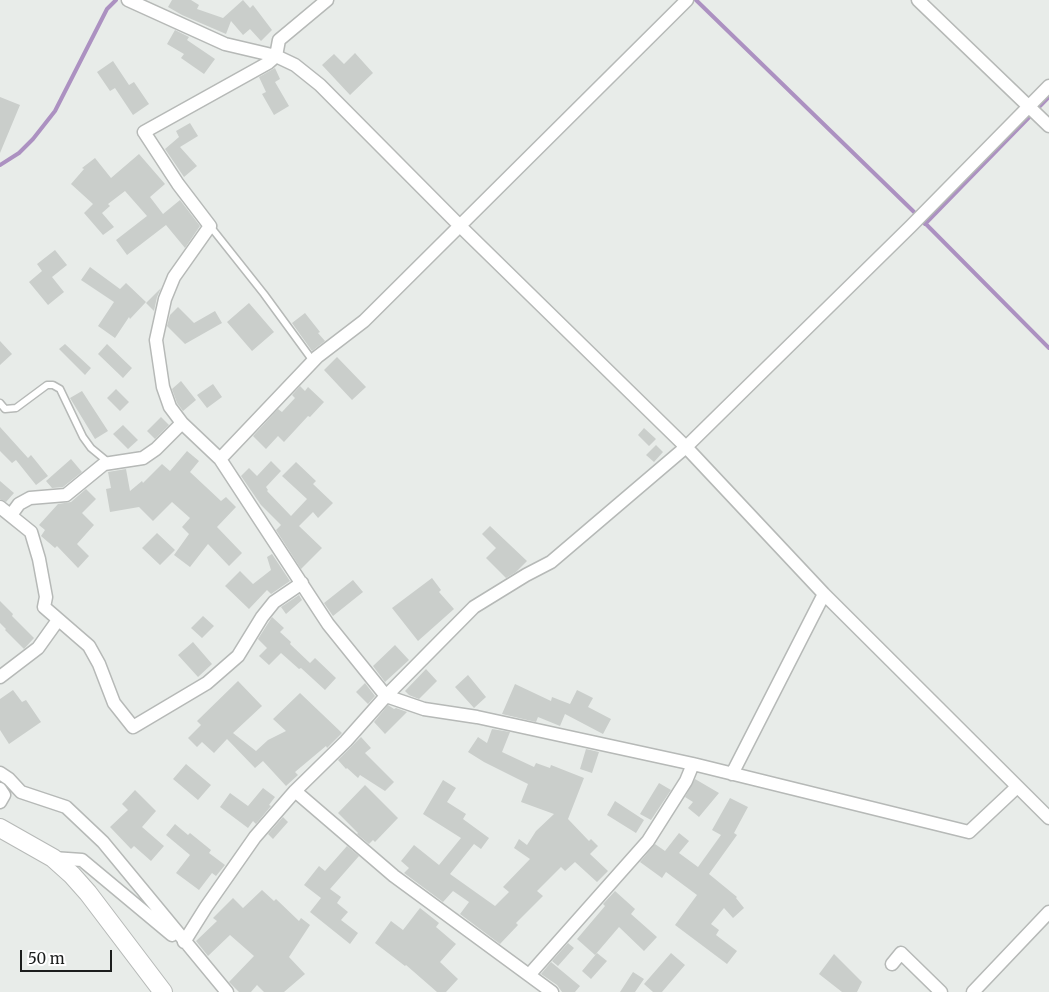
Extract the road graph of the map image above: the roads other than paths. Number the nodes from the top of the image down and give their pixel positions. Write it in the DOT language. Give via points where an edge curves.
graph roads {
  1 [pos="128,0"];
  2 [pos="327,0"];
  3 [pos="687,0"];
  4 [pos="918,0"];
  5 [pos="276,56"];
  6 [pos="1049,86"];
  7 [pos="1030,106"];
  8 [pos="1049,126"];
  9 [pos="210,226"];
  10 [pos="461,226"];
  11 [pos="313,361"];
  12 [pos="0,403"];
  13 [pos="182,423"];
  14 [pos="686,447"];
  15 [pos="220,458"];
  16 [pos="109,463"];
  17 [pos="0,507"];
  18 [pos="11,515"];
  19 [pos="302,583"];
  20 [pos="824,594"];
  21 [pos="58,620"];
  22 [pos="0,677"];
  23 [pos="386,696"];
  24 [pos="0,762"];
  25 [pos="693,764"];
  26 [pos="732,774"];
  27 [pos="4,776"];
  28 [pos="1017,787"];
  29 [pos="0,789"];
  30 [pos="295,791"];
  31 [pos="0,802"];
  32 [pos="1049,818"];
  33 [pos="0,828"];
  34 [pos="53,858"];
  35 [pos="1049,912"];
  36 [pos="184,942"];
  37 [pos="892,964"];
  38 [pos="529,975"];
  39 [pos="163,992"];
  40 [pos="227,992"];
  41 [pos="552,992"];
  42 [pos="941,992"];
  43 [pos="973,992"];
  1 -- 5 [label="street" via="225,44"];
  2 -- 5 [label="street" via="279,40"];
  3 -- 10 [label="street"];
  4 -- 7 [label="street"];
  5 -- 9 [label="street" via="144,132"];
  5 -- 10 [label="street" via="295,65 320,85"];
  6 -- 7 [label="street"];
  7 -- 8 [label="street"];
  7 -- 14 [label="street"];
  9 -- 11 [label="lane"];
  9 -- 13 [label="street" via="174,277 165,299 156,340 162,387 170,407"];
  10 -- 11 [label="street" via="364,321"];
  10 -- 14 [label="street"];
  11 -- 15 [label="street"];
  12 -- 16 [label="lane" via="5,408 16,408 47,385 53,385 60,390 91,448"];
  13 -- 15 [label="street"];
  13 -- 16 [label="street" via="143,458"];
  14 -- 20 [label="street"];
  14 -- 23 [label="street" via="551,562 474,607"];
  15 -- 19 [label="street"];
  16 -- 18 [label="street" via="66,495 30,498 19,504"];
  17 -- 18 [label="street"];
  18 -- 21 [label="street" via="31,532 46,597 44,607"];
  19 -- 21 [label="street" via="274,602 238,656 213,678 133,727 114,703 89,646"];
  19 -- 23 [label="street" via="328,624"];
  20 -- 26 [label="street"];
  20 -- 28 [label="street"];
  21 -- 22 [label="street" via="38,648"];
  23 -- 25 [label="street" via="424,709 477,716"];
  23 -- 30 [label="street"];
  24 -- 27 [label="street"];
  25 -- 26 [label="street"];
  25 -- 38 [label="street" via="681,790 648,840"];
  26 -- 28 [label="street" via="969,832"];
  27 -- 36 [label="street" via="21,792 66,807 102,842"];
  28 -- 32 [label="street"];
  29 -- 31 [label="street" via="4,795"];
  30 -- 36 [label="street" via="255,837"];
  30 -- 38 [label="street" via="394,876"];
  33 -- 34 [label="main road"];
  34 -- 36 [label="street" via="82,860 168,933"];
  34 -- 39 [label="main road" via="88,893"];
  35 -- 43 [label="street"];
  36 -- 40 [label="street"];
  37 -- 42 [label="street" via="901,953"];
  38 -- 41 [label="street"];
}
